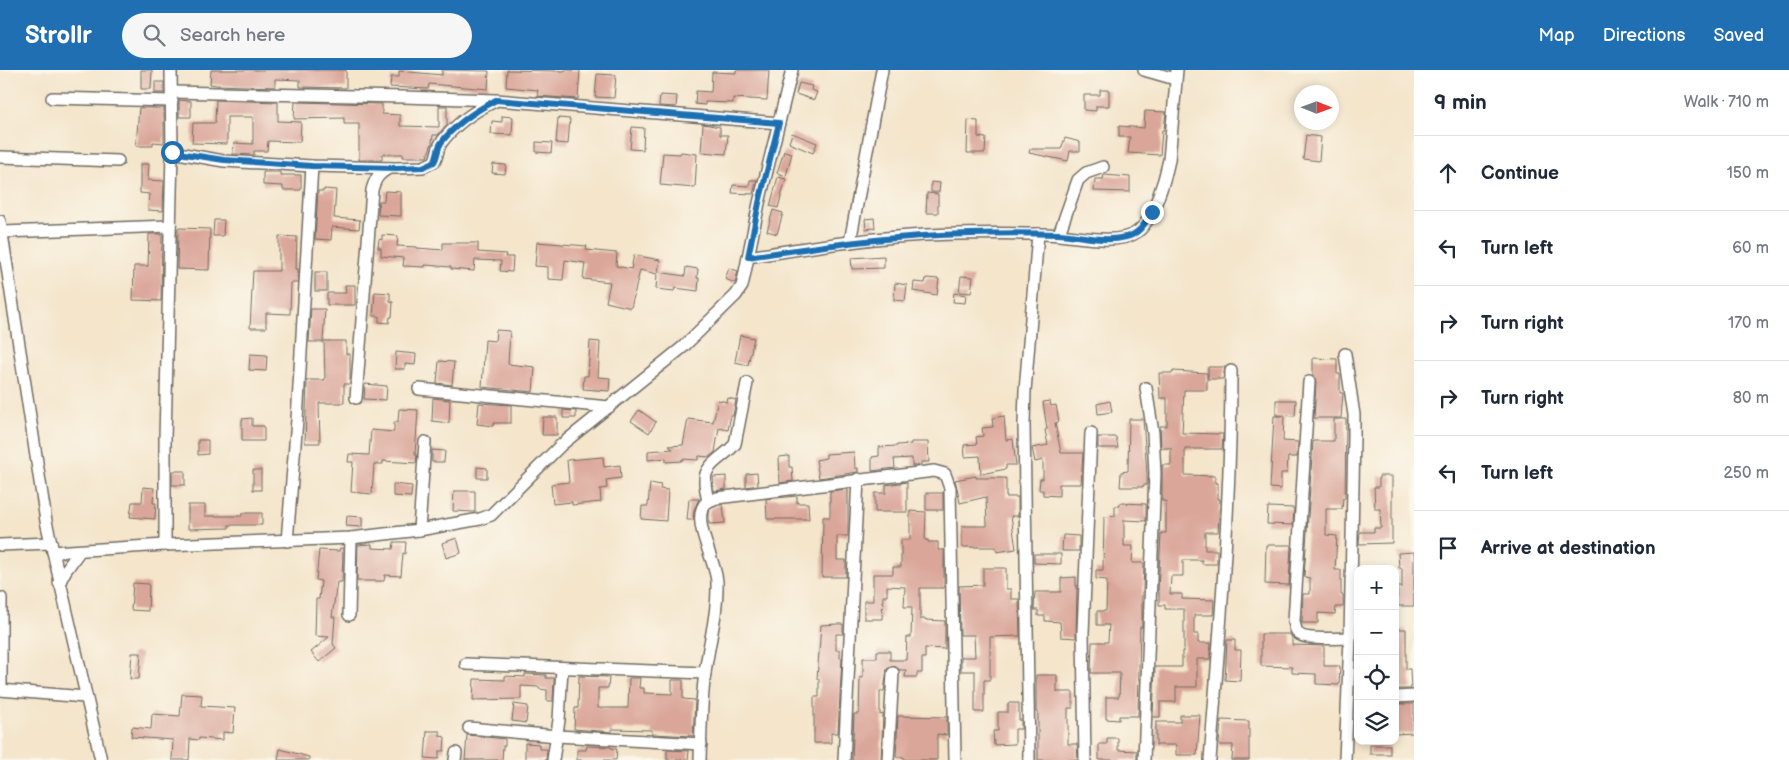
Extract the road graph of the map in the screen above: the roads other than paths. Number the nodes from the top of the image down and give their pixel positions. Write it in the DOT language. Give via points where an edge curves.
graph roads {
  1 [pos="171,70"];
  2 [pos="792,70"];
  3 [pos="882,70"];
  4 [pos="1144,70"];
  5 [pos="1176,74"];
  6 [pos="172,97"];
  7 [pos="52,98"];
  8 [pos="496,100"];
  9 [pos="779,123"];
  10 [pos="172,152"];
  11 [pos="0,157"];
  12 [pos="118,161"];
  13 [pos="312,166"];
  14 [pos="390,168"];
  15 [pos="1102,168"];
  16 [pos="170,226"];
  17 [pos="1,227"];
  18 [pos="1038,234"];
  19 [pos="1060,234"];
  20 [pos="850,242"];
  21 [pos="748,257"];
  22 [pos="4,274"];
  23 [pos="1345,354"];
  24 [pos="1231,371"];
  25 [pos="1309,382"];
  26 [pos="747,383"];
  27 [pos="1146,388"];
  28 [pos="419,389"];
  29 [pos="356,398"];
  30 [pos="609,407"];
  31 [pos="1091,433"];
  32 [pos="425,442"];
  33 [pos="858,480"];
  34 [pos="708,502"];
  35 [pos="419,530"];
  36 [pos="351,538"];
  37 [pos="287,541"];
  38 [pos="0,545"];
  39 [pos="165,545"];
  40 [pos="52,548"];
  41 [pos="79,552"];
  42 [pos="60,583"];
  43 [pos="1,598"];
  44 [pos="349,615"];
  45 [pos="1350,638"];
  46 [pos="466,664"];
  47 [pos="562,668"];
  48 [pos="705,673"];
  49 [pos="893,673"];
  50 [pos="1,690"];
  51 [pos="1414,696"];
  52 [pos="85,697"];
  53 [pos="1399,697"];
  54 [pos="1352,699"];
  55 [pos="469,728"];
  56 [pos="557,736"];
  57 [pos="700,744"];
  58 [pos="101,760"];
  59 [pos="554,760"];
  60 [pos="700,760"];
  61 [pos="844,760"];
  62 [pos="888,760"];
  63 [pos="955,760"];
  64 [pos="1029,760"];
  65 [pos="1085,760"];
  66 [pos="1144,760"];
  67 [pos="1210,760"];
  68 [pos="1345,760"];
  1 -- 6 [label="street"];
  2 -- 9 [label="street"];
  3 -- 20 [label="street"];
  4 -- 5 [label="street"];
  5 -- 19 [label="street" via="1170,160 1144,225 1137,233 1116,239"];
  6 -- 7 [label="street"];
  6 -- 8 [label="street" via="404,96"];
  6 -- 10 [label="street"];
  8 -- 9 [label="street"];
  8 -- 14 [label="street" via="457,125 442,142 432,164"];
  9 -- 21 [label="street"];
  10 -- 13 [label="street" via="224,160"];
  10 -- 16 [label="street"];
  11 -- 12 [label="street"];
  13 -- 14 [label="street"];
  13 -- 37 [label="street"];
  14 -- 29 [label="street" via="380,173 372,190"];
  15 -- 19 [label="street" via="1086,173 1078,180"];
  16 -- 17 [label="street"];
  16 -- 39 [label="street"];
  17 -- 22 [label="street"];
  18 -- 19 [label="street"];
  18 -- 20 [label="street" via="936,235"];
  18 -- 64 [label="street" via="1024,416"];
  20 -- 21 [label="street"];
  21 -- 30 [label="street" via="742,286 731,301 684,347"];
  22 -- 40 [label="street"];
  23 -- 45 [label="street" via="1354,415"];
  24 -- 67 [label="street" via="1227,519"];
  25 -- 45 [label="street" via="1296,629 1298,634 1307,637"];
  26 -- 34 [label="street" via="735,444 705,476"];
  27 -- 66 [label="street" via="1154,474"];
  28 -- 30 [label="street"];
  30 -- 35 [label="street" via="547,458 491,515"];
  31 -- 65 [label="street" via="1083,633"];
  32 -- 35 [label="street"];
  33 -- 34 [label="street" via="717,498"];
  33 -- 61 [label="street"];
  33 -- 63 [label="street" via="934,471 945,474 948,479"];
  34 -- 48 [label="street" via="703,506 701,525 716,573 717,588"];
  35 -- 36 [label="street"];
  36 -- 37 [label="street"];
  36 -- 44 [label="street"];
  37 -- 39 [label="street"];
  38 -- 40 [label="street"];
  39 -- 41 [label="street"];
  40 -- 41 [label="street"];
  40 -- 42 [label="street"];
  41 -- 42 [label="street"];
  42 -- 52 [label="street"];
  43 -- 50 [label="street"];
  45 -- 54 [label="street"];
  46 -- 47 [label="street"];
  47 -- 48 [label="street"];
  47 -- 56 [label="street"];
  48 -- 57 [label="street"];
  49 -- 62 [label="street"];
  50 -- 52 [label="street"];
  51 -- 53 [label="street"];
  52 -- 58 [label="street"];
  54 -- 68 [label="street"];
  55 -- 56 [label="street"];
  56 -- 57 [label="street"];
  56 -- 59 [label="street"];
  57 -- 60 [label="street"];
}
